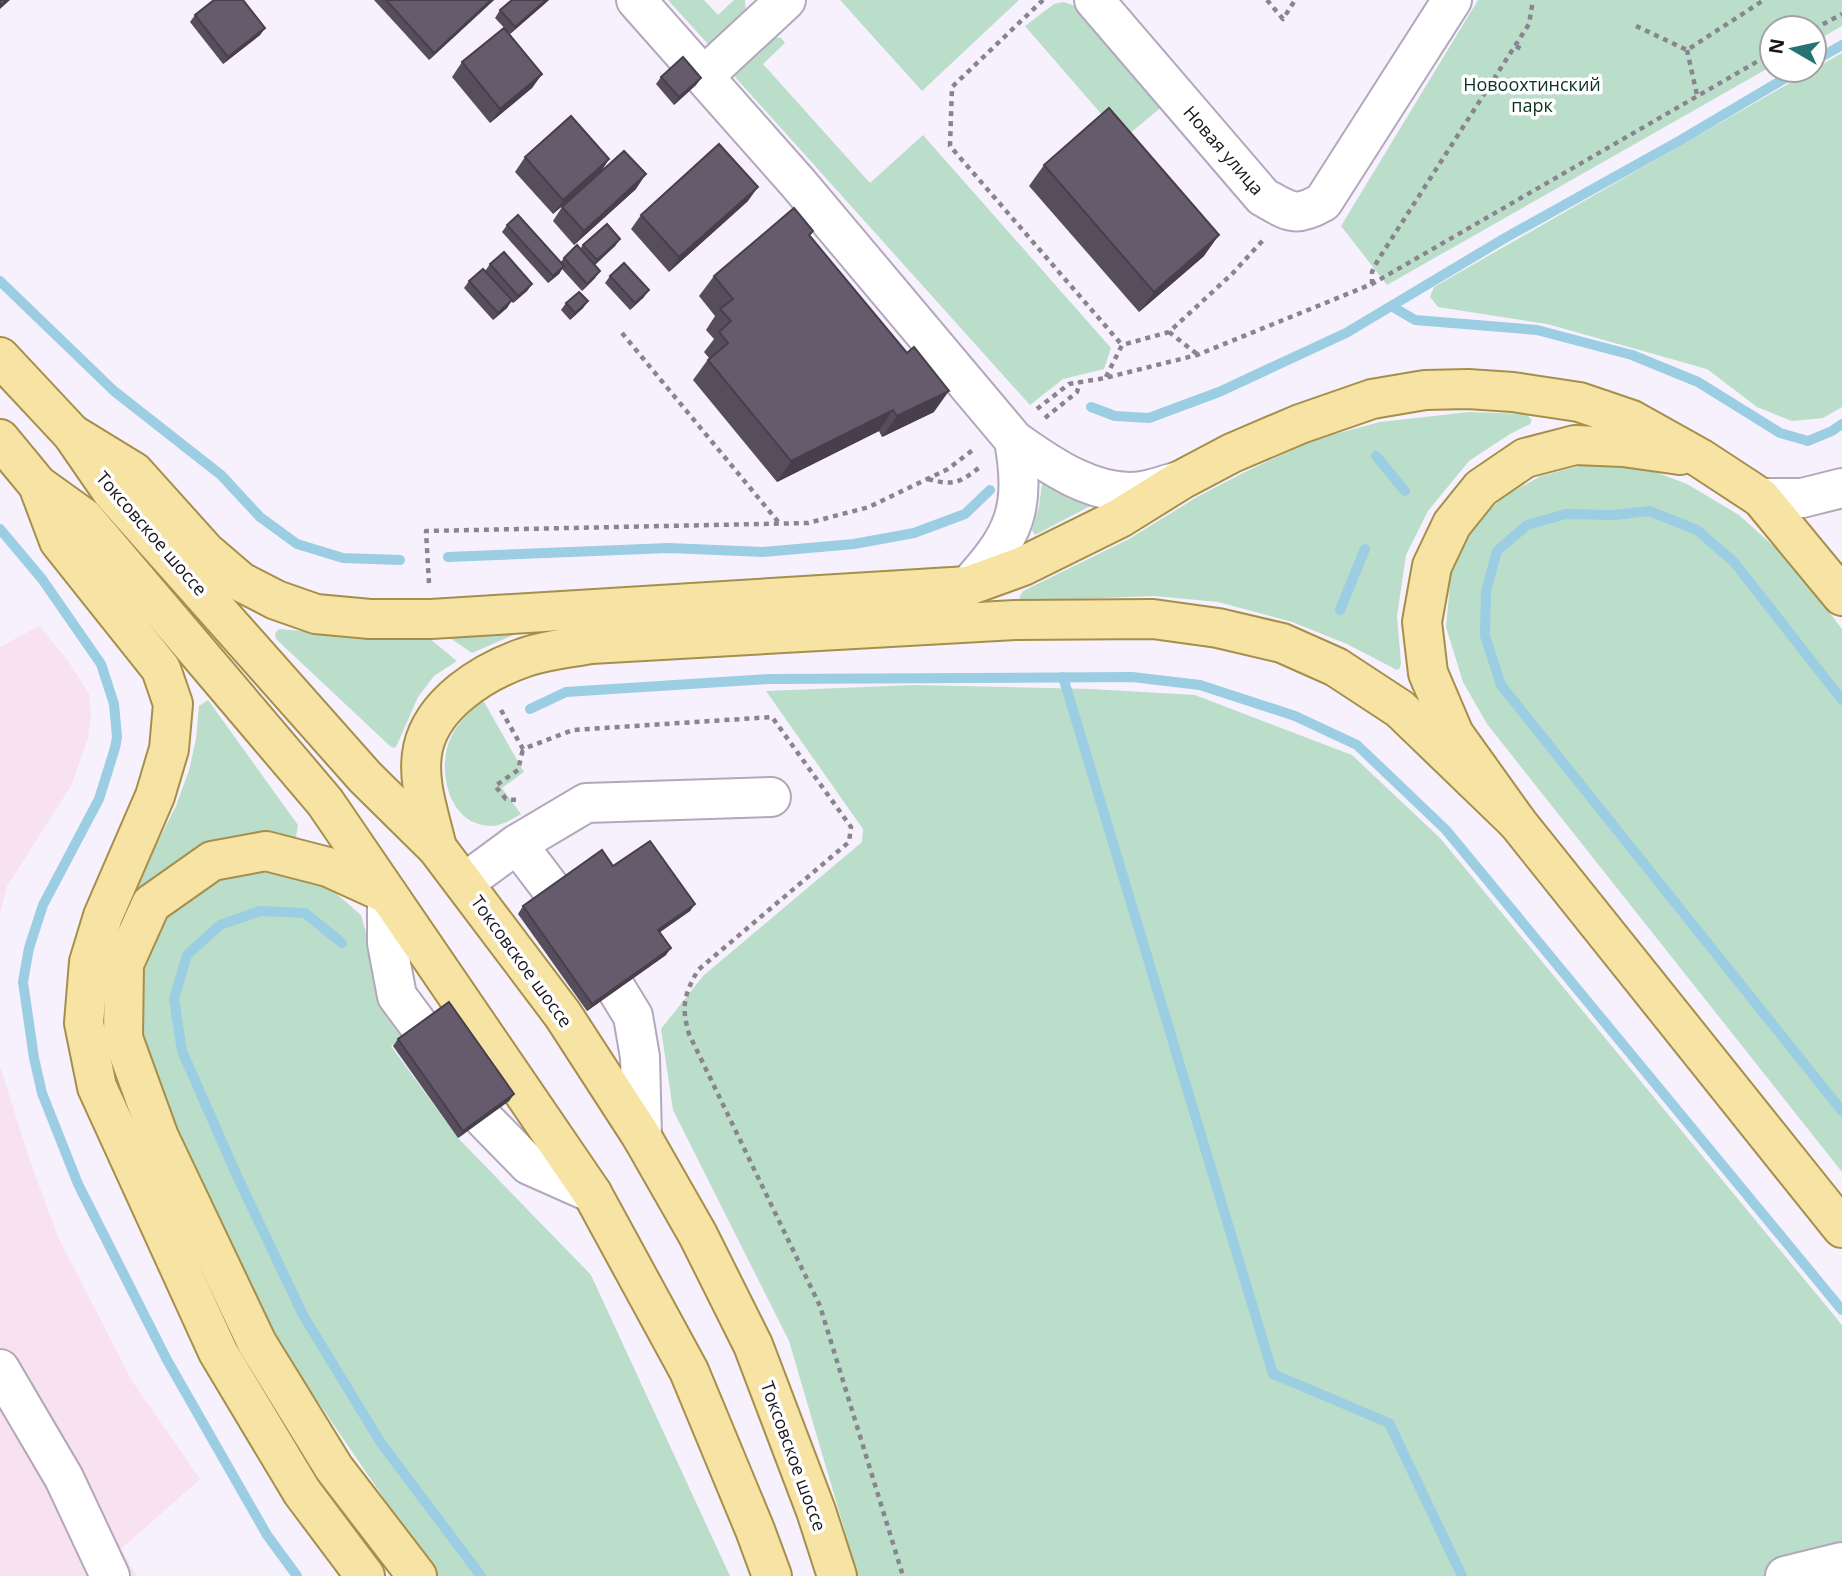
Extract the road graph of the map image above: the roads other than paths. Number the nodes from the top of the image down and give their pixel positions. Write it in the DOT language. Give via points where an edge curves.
graph roads {
  1 [pos="636,0"];
  2 [pos="786,0"];
  3 [pos="1094,0"];
  4 [pos="1452,0"];
  5 [pos="704,76"];
  6 [pos="0,357"];
  7 [pos="1009,432"];
  8 [pos="72,434"];
  9 [pos="0,439"];
  10 [pos="1700,457"];
  11 [pos="1181,480"];
  12 [pos="37,485"];
  13 [pos="1842,488"];
  14 [pos="1761,498"];
  15 [pos="968,586"];
  16 [pos="1842,596"];
  17 [pos="771,797"];
  18 [pos="1517,822"];
  19 [pos="531,835"];
  20 [pos="437,848"];
  21 [pos="464,883"];
  22 [pos="552,890"];
  23 [pos="387,893"];
  24 [pos="617,990"];
  25 [pos="419,1027"];
  26 [pos="484,1119"];
  27 [pos="642,1137"];
  28 [pos="592,1193"];
  29 [pos="1842,1228"];
  30 [pos="0,1369"];
  31 [pos="1842,1562"];
  32 [pos="110,1576"];
  33 [pos="365,1576"];
  34 [pos="417,1576"];
  35 [pos="772,1576"];
  36 [pos="837,1576"];
  37 [pos="1785,1576"];
  1 -- 5 [label="street"];
  2 -- 5 [label="street"];
  3 -- 4 [label="street, Новая улица" via="1264,197 1289,211 1306,212 1323,202"];
  5 -- 7 [label="street"];
  6 -- 8 [label="main road"];
  7 -- 11 [label="street" via="1054,469 1087,483 1141,492"];
  7 -- 15 [label="street" via="1020,490 1016,511 993,559"];
  8 -- 15 [label="main road" via="134,472 206,552 242,582 316,614 430,619"];
  8 -- 20 [label="main road, Токсовское шоссе" via="112,492 365,777"];
  9 -- 12 [label="main road"];
  10 -- 11 [label="main road" via="1632,420 1579,402 1513,392 1425,390 1371,399 1300,424"];
  10 -- 14 [label="main road"];
  10 -- 18 [label="main road" via="1575,445 1525,458 1481,488 1452,524 1432,566 1422,622 1428,673 1454,734"];
  11 -- 15 [label="main road" via="1119,518 1023,566"];
  12 -- 23 [label="main road" via="84,518 325,802"];
  12 -- 33 [label="main road" via="59,541 161,669 173,704 169,749 155,796 103,916 89,962 84,1023 97,1087 218,1352 302,1492"];
  13 -- 14 [label="street" via="1802,498"];
  14 -- 16 [label="main road"];
  17 -- 19 [label="street" via="586,803"];
  18 -- 20 [label="main road" via="1401,709 1336,667 1282,643 1153,619 1015,620 591,644 524,657 480,678 456,697 436,719 423,747 422,785"];
  18 -- 29 [label="main road"];
  19 -- 21 [label="street"];
  19 -- 22 [label="street"];
  20 -- 21 [label="main road, Токсовское шоссе"];
  21 -- 27 [label="main road, Токсовское шоссе" via="563,1015"];
  23 -- 25 [label="street" via="387,943 397,996"];
  23 -- 28 [label="main road"];
  23 -- 34 [label="main road" via="328,867 266,851 212,861 150,904 124,964 123,1038 159,1137 257,1343 334,1468"];
  24 -- 27 [label="street" via="633,1016 638,1043"];
  26 -- 28 [label="street" via="529,1165"];
  27 -- 36 [label="main road, Токсовское шоссе" via="753,1345"];
  28 -- 35 [label="main road" via="689,1371"];
  30 -- 32 [label="street" via="64,1478"];
  31 -- 37 [label="street"];
}
